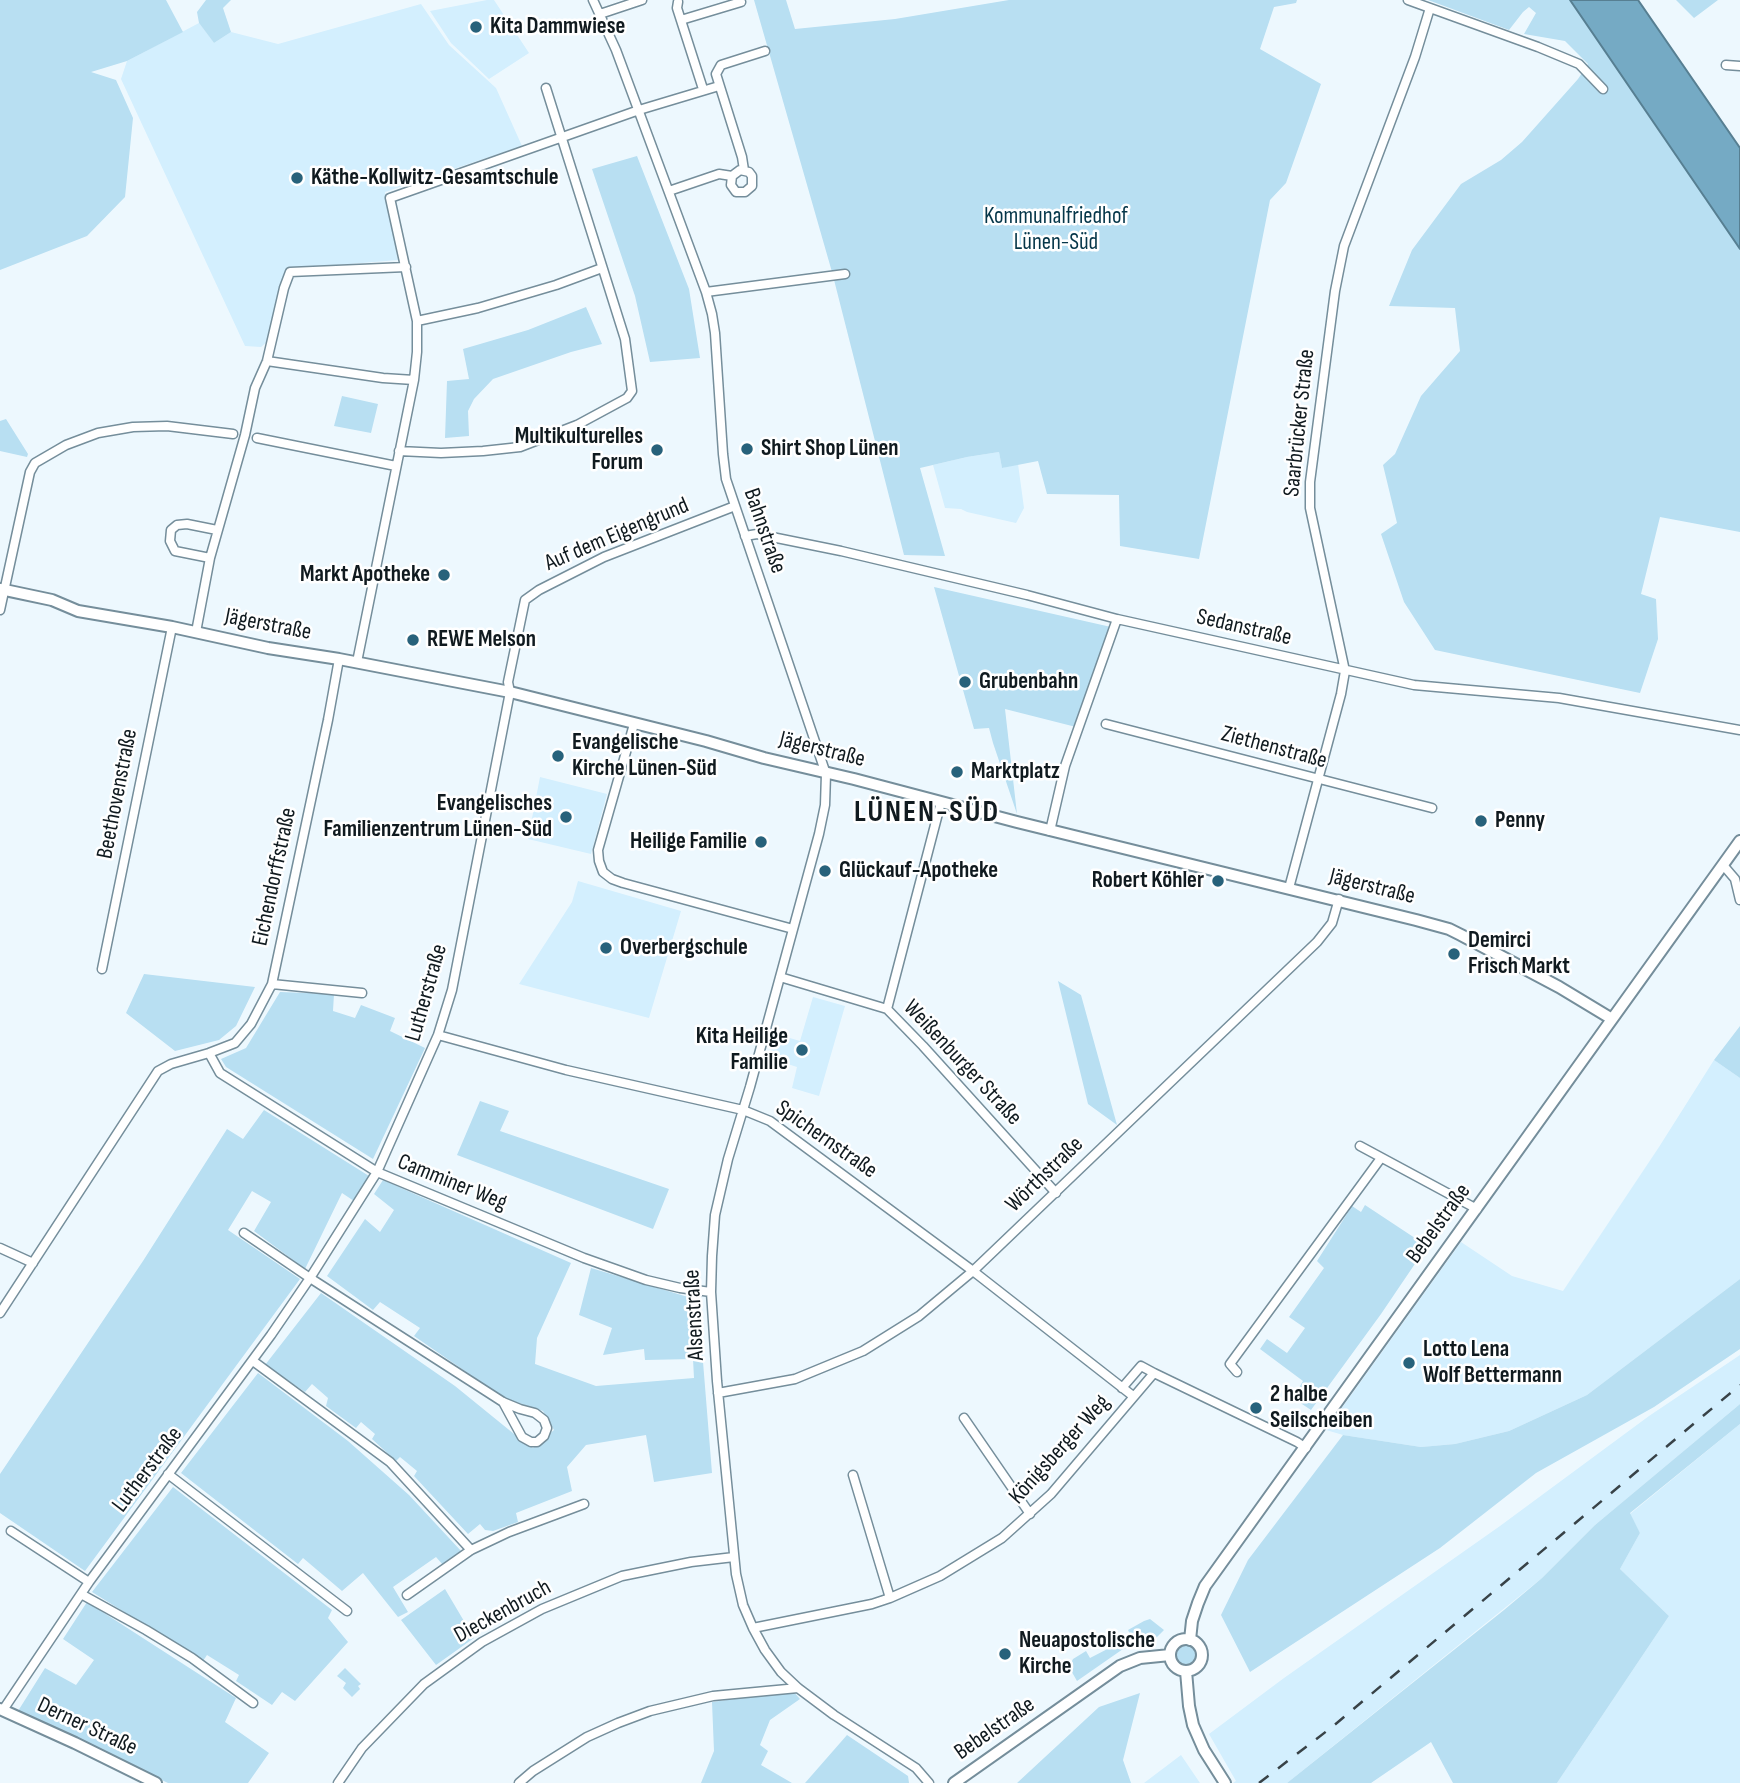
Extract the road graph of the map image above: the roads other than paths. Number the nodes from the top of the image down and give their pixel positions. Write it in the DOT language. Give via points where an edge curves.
graph roads {
  1 [pos="593,0"];
  2 [pos="642,0"];
  3 [pos="1408,0"];
  4 [pos="679,1"];
  5 [pos="741,2"];
  6 [pos="1430,8"];
  7 [pos="600,14"];
  8 [pos="681,20"];
  9 [pos="765,51"];
  10 [pos="1726,65"];
  11 [pos="1740,66"];
  12 [pos="719,86"];
  13 [pos="546,88"];
  14 [pos="703,89"];
  15 [pos="1603,89"];
  16 [pos="639,110"];
  17 [pos="561,137"];
  18 [pos="744,170"];
  19 [pos="732,176"];
  20 [pos="668,191"];
  21 [pos="406,267"];
  22 [pos="602,268"];
  23 [pos="845,274"];
  24 [pos="706,292"];
  25 [pos="417,321"];
  26 [pos="267,361"];
  27 [pos="414,380"];
  28 [pos="233,434"];
  29 [pos="257,438"];
  30 [pos="399,451"];
  31 [pos="396,466"];
  32 [pos="735,506"];
  33 [pos="217,530"];
  34 [pos="745,536"];
  35 [pos="210,558"];
  36 [pos="5,566"];
  37 [pos="2,589"];
  38 [pos="0,610"];
  39 [pos="1117,619"];
  40 [pos="172,627"];
  41 [pos="196,632"];
  42 [pos="339,659"];
  43 [pos="357,662"];
  44 [pos="1345,671"];
  45 [pos="510,692"];
  46 [pos="634,724"];
  47 [pos="1106,724"];
  48 [pos="1740,730"];
  49 [pos="826,774"];
  50 [pos="1319,779"];
  51 [pos="941,802"];
  52 [pos="1432,808"];
  53 [pos="1050,831"];
  54 [pos="1740,841"];
  55 [pos="1723,865"];
  56 [pos="1289,888"];
  57 [pos="1339,900"];
  58 [pos="1740,900"];
  59 [pos="793,929"];
  60 [pos="102,969"];
  61 [pos="780,977"];
  62 [pos="272,984"];
  63 [pos="362,993"];
  64 [pos="887,1009"];
  65 [pos="1612,1019"];
  66 [pos="438,1035"];
  67 [pos="209,1053"];
  68 [pos="743,1110"];
  69 [pos="1360,1146"];
  70 [pos="1381,1158"];
  71 [pos="377,1172"];
  72 [pos="1056,1193"];
  73 [pos="1477,1209"];
  74 [pos="244,1233"];
  75 [pos="0,1248"];
  76 [pos="33,1263"];
  77 [pos="974,1271"];
  78 [pos="310,1278"];
  79 [pos="711,1292"];
  80 [pos="0,1313"];
  81 [pos="253,1361"];
  82 [pos="1237,1371"];
  83 [pos="1154,1373"];
  84 [pos="1122,1388"];
  85 [pos="718,1392"];
  86 [pos="1133,1396"];
  87 [pos="503,1402"];
  88 [pos="964,1418"];
  89 [pos="1306,1447"];
  90 [pos="168,1474"];
  91 [pos="853,1475"];
  92 [pos="584,1504"];
  93 [pos="1030,1514"];
  94 [pos="11,1531"];
  95 [pos="471,1550"];
  96 [pos="734,1557"];
  97 [pos="89,1582"];
  98 [pos="81,1594"];
  99 [pos="407,1595"];
  100 [pos="890,1598"];
  101 [pos="347,1611"];
  102 [pos="752,1628"];
  103 [pos="1190,1640"];
  104 [pos="1170,1655"];
  105 [pos="1186,1671"];
  106 [pos="798,1688"];
  107 [pos="253,1703"];
  108 [pos="1,1710"];
  109 [pos="156,1783"];
  110 [pos="338,1783"];
  111 [pos="519,1783"];
  112 [pos="929,1783"];
  113 [pos="954,1783"];
  114 [pos="1224,1783"];
  1 -- 7 [label="street, Bahnstraße"];
  2 -- 7 [label="street"];
  3 -- 6 [label="street"];
  4 -- 8 [label="street"];
  5 -- 8 [label="street"];
  6 -- 15 [label="street" via="1578,64"];
  6 -- 44 [label="street, Saarbrücker Straße" via="1344,246 1328,338 1310,508"];
  7 -- 16 [label="street, Bahnstraße"];
  8 -- 14 [label="street"];
  9 -- 12 [label="street" via="721,65 716,74"];
  10 -- 11 [label="street"];
  12 -- 14 [label="street"];
  12 -- 18 [label="street"];
  13 -- 17 [label="street"];
  14 -- 16 [label="street"];
  16 -- 17 [label="street"];
  16 -- 20 [label="street, Bahnstraße"];
  17 -- 21 [label="street" via="390,198"];
  17 -- 22 [label="street"];
  18 -- 19 [label="street"];
  18 -- 19 [label="street" via="753,181 745,192 733,189"];
  19 -- 20 [label="street" via="719,174"];
  20 -- 24 [label="street, Bahnstraße"];
  21 -- 25 [label="street"];
  21 -- 26 [label="street" via="290,272"];
  22 -- 25 [label="street" via="556,285"];
  22 -- 30 [label="street" via="625,339 632,391 627,398 577,425 520,447 475,452"];
  23 -- 24 [label="street"];
  24 -- 32 [label="street, Bahnstraße" via="716,333 724,469"];
  25 -- 27 [label="street"];
  26 -- 27 [label="street"];
  26 -- 33 [label="street" via="255,388"];
  27 -- 30 [label="street"];
  28 -- 36 [label="street" via="133,427 98,433 44,457 30,472"];
  29 -- 31 [label="street"];
  30 -- 31 [label="street"];
  31 -- 43 [label="street"];
  32 -- 34 [label="street, Bahnstraße"];
  32 -- 45 [label="street, Auf dem Eigengrund" via="604,557 525,600 508,682"];
  33 -- 35 [label="street"];
  33 -- 35 [label="street" via="187,524 171,530 175,551"];
  34 -- 39 [label="street, Sedanstraße" via="757,534 841,551"];
  34 -- 49 [label="street, Bahnstraße"];
  35 -- 41 [label="street"];
  36 -- 37 [label="street"];
  37 -- 38 [label="street"];
  37 -- 40 [label="street, Jägerstraße" via="78,611"];
  39 -- 44 [label="street, Sedanstraße"];
  39 -- 53 [label="street" via="1065,766"];
  40 -- 41 [label="street, Jägerstraße"];
  40 -- 60 [label="street, Beethovenstraße"];
  41 -- 42 [label="street, Jägerstraße"];
  42 -- 43 [label="street, Jägerstraße"];
  42 -- 62 [label="street, Eichendorffstraße"];
  43 -- 45 [label="street, Jägerstraße"];
  44 -- 48 [label="street, Sedanstraße" via="1415,685 1559,698"];
  44 -- 50 [label="street, Saarbrücker Straße"];
  45 -- 46 [label="street, Jägerstraße"];
  45 -- 66 [label="street, Lutherstraße" via="462,943"];
  46 -- 49 [label="street, Jägerstraße"];
  46 -- 59 [label="street" via="598,850 603,872 623,883"];
  47 -- 50 [label="street, Ziethenstraße"];
  49 -- 51 [label="street, Jägerstraße"];
  49 -- 59 [label="street, Alsenstraße" via="823,816"];
  50 -- 52 [label="street, Ziethenstraße"];
  50 -- 56 [label="street, Saarbrücker Straße"];
  51 -- 53 [label="street, Jägerstraße"];
  51 -- 64 [label="street"];
  53 -- 56 [label="street, Jägerstraße"];
  54 -- 55 [label="street, Bebelstraße"];
  55 -- 58 [label="street" via="1735,878"];
  55 -- 65 [label="street, Bebelstraße"];
  56 -- 57 [label="street, Jägerstraße"];
  57 -- 65 [label="street, Jägerstraße" via="1448,929"];
  57 -- 72 [label="street, Wörthstraße" via="1332,923 1317,942"];
  59 -- 61 [label="street, Alsenstraße"];
  61 -- 64 [label="street, Weißenburger Straße"];
  61 -- 68 [label="street, Alsenstraße"];
  62 -- 63 [label="street"];
  62 -- 67 [label="street, Eichendorffstraße" via="244,1034 235,1043"];
  64 -- 72 [label="street, Weißenburger Straße"];
  65 -- 73 [label="street, Bebelstraße"];
  66 -- 68 [label="street, Spichernstraße"];
  66 -- 71 [label="street, Lutherstraße"];
  67 -- 71 [label="street, Camminer Weg" via="220,1073"];
  67 -- 76 [label="street, Eichendorffstraße" via="158,1071"];
  68 -- 77 [label="street, Spichernstraße" via="788,1132"];
  68 -- 79 [label="street, Alsenstraße" via="715,1214"];
  69 -- 70 [label="street"];
  70 -- 73 [label="street"];
  70 -- 82 [label="street" via="1230,1364"];
  71 -- 78 [label="street, Lutherstraße"];
  71 -- 79 [label="street, Camminer Weg" via="584,1258 646,1280"];
  72 -- 77 [label="street, Wörthstraße"];
  73 -- 89 [label="street, Bebelstraße"];
  74 -- 78 [label="street"];
  75 -- 76 [label="street"];
  76 -- 80 [label="street, Eichendorffstraße"];
  77 -- 84 [label="street, Spichernstraße"];
  77 -- 85 [label="street, Wörthstraße" via="919,1316 863,1351 795,1379"];
  78 -- 81 [label="street, Lutherstraße"];
  78 -- 87 [label="street"];
  79 -- 85 [label="street, Alsenstraße"];
  81 -- 90 [label="street, Lutherstraße"];
  81 -- 95 [label="street" via="390,1462"];
  83 -- 84 [label="street, Königsberger Weg" via="1142,1366"];
  83 -- 86 [label="street, Königsberger Weg"];
  83 -- 89 [label="street"];
  84 -- 86 [label="street, Spichernstraße"];
  85 -- 96 [label="street, Alsenstraße"];
  86 -- 93 [label="street, Königsberger Weg"];
  87 -- 87 [label="street" via="536,1413 547,1428 544,1436 537,1442 522,1437"];
  88 -- 93 [label="street"];
  89 -- 103 [label="street, Bebelstraße" via="1205,1586"];
  90 -- 97 [label="street, Lutherstraße"];
  90 -- 101 [label="street"];
  91 -- 100 [label="street"];
  92 -- 95 [label="street"];
  93 -- 100 [label="street, Königsberger Weg" via="972,1558"];
  94 -- 97 [label="street"];
  95 -- 99 [label="street"];
  96 -- 102 [label="street, Alsenstraße"];
  96 -- 110 [label="street, Dieckenbruch" via="622,1576 542,1609 482,1642 424,1684 362,1748"];
  97 -- 98 [label="street, Lutherstraße"];
  98 -- 107 [label="street" via="192,1658"];
  98 -- 108 [label="street, Lutherstraße"];
  100 -- 102 [label="street, Königsberger Weg"];
  102 -- 106 [label="street, Alsenstraße" via="772,1661"];
  103 -- 104 [label="street" via="1176,1643"];
  103 -- 105 [label="street" via="1199,1645 1202,1655 1196,1668"];
  104 -- 105 [label="street" via="1173,1665"];
  104 -- 113 [label="street, Bebelstraße" via="1140,1658 1120,1666"];
  105 -- 114 [label="street" via="1193,1725"];
  106 -- 111 [label="street" via="713,1696 650,1711 587,1737"];
  106 -- 112 [label="street, Alsenstraße" via="916,1769"];
  108 -- 109 [label="street, Derner Straße"];
}
